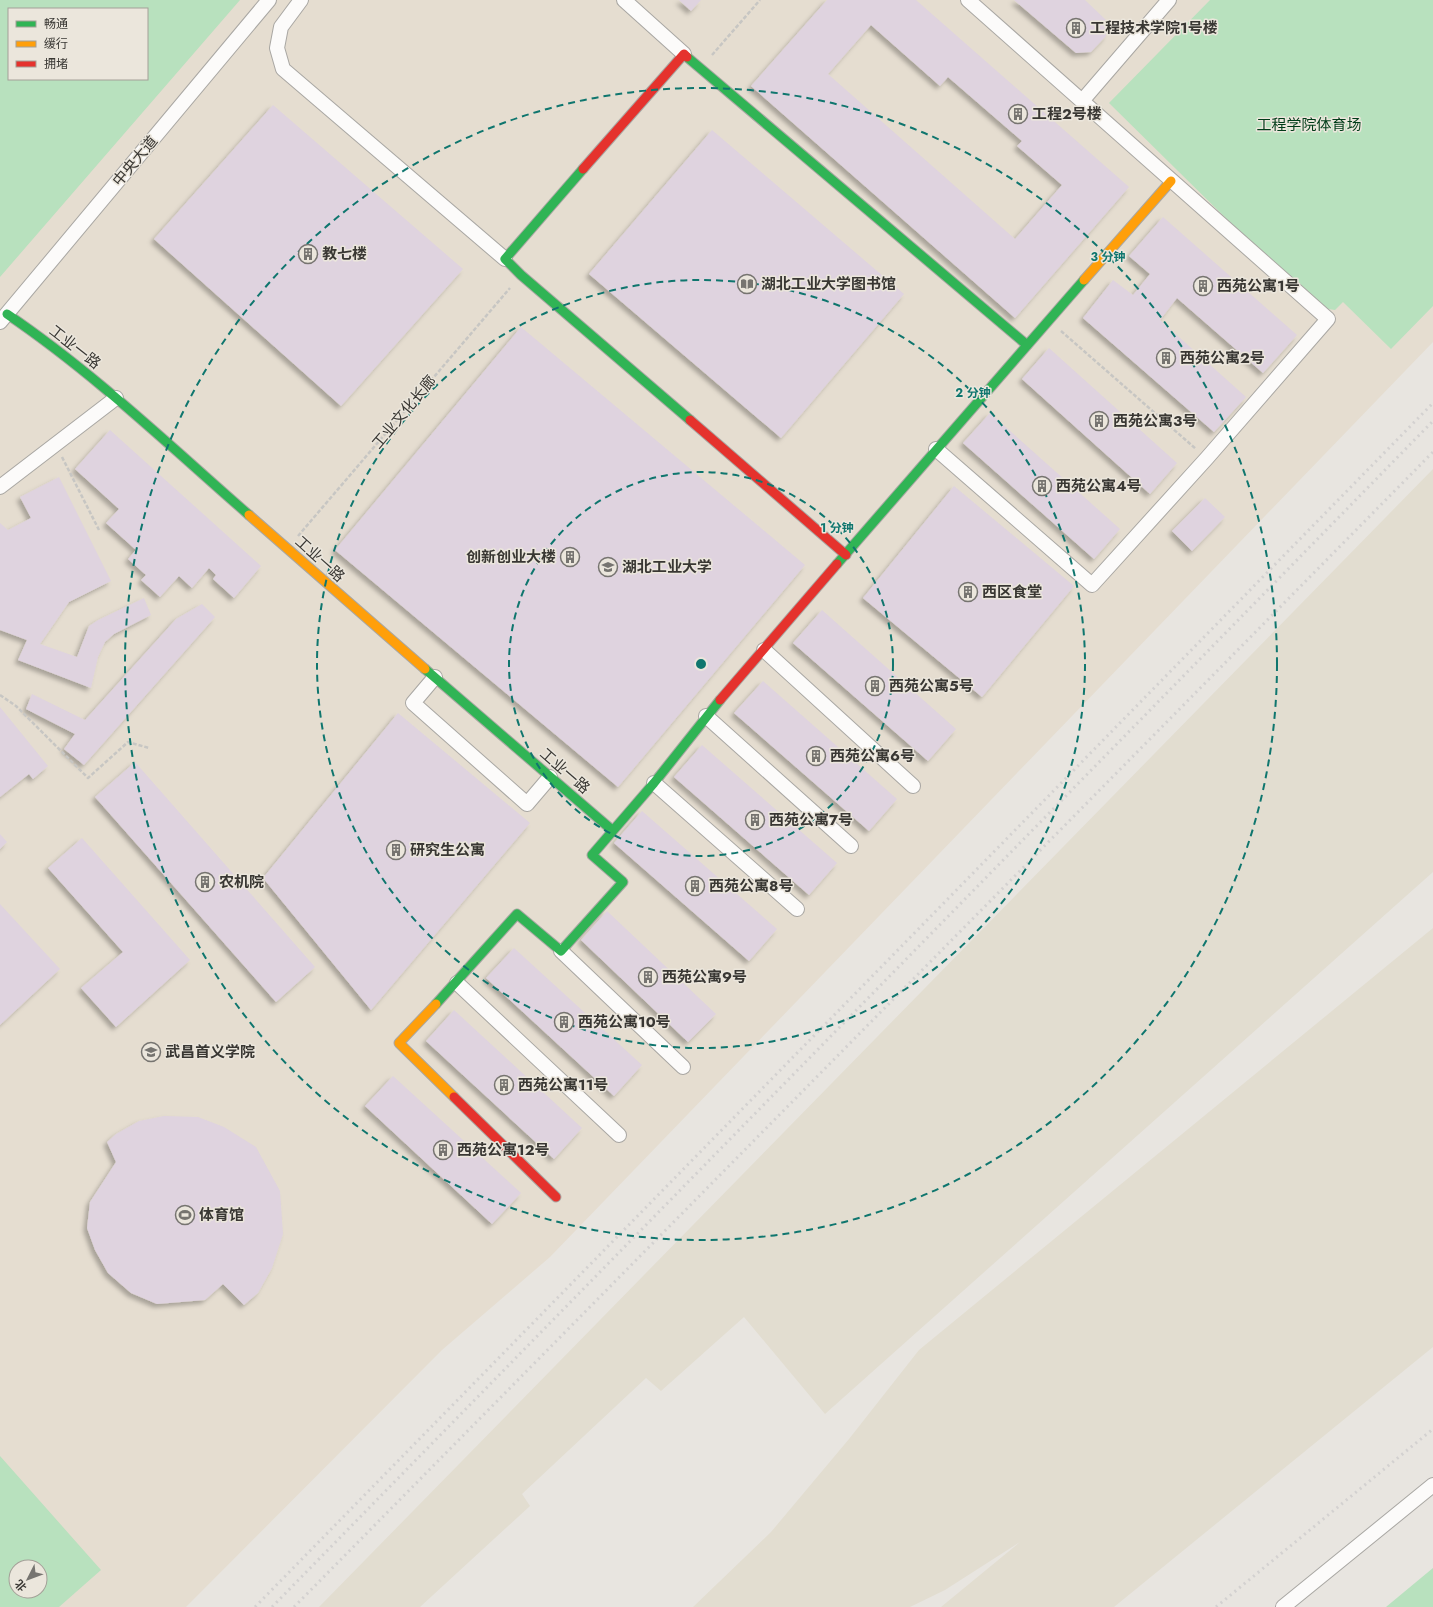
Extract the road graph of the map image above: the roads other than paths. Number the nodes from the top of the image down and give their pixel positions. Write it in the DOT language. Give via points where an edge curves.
graph roads {
  1 [pos="269,0"];
  2 [pos="301,0"];
  3 [pos="624,0"];
  4 [pos="968,0"];
  5 [pos="1169,0"];
  6 [pos="684,54"];
  7 [pos="1082,101"];
  8 [pos="1171,181"];
  9 [pos="505,259"];
  10 [pos="3,318"];
  11 [pos="1027,345"];
  12 [pos="116,398"];
  13 [pos="936,449"];
  14 [pos="0,487"];
  15 [pos="846,555"];
  16 [pos="764,650"];
  17 [pos="435,677"];
  18 [pos="706,716"];
  19 [pos="550,777"];
  20 [pos="654,783"];
  21 [pos="913,786"];
  22 [pos="612,830"];
  23 [pos="851,846"];
  24 [pos="797,909"];
  25 [pos="561,951"];
  26 [pos="457,983"];
  27 [pos="684,1067"];
  28 [pos="619,1135"];
  29 [pos="556,1197"];
  30 [pos="1433,1485"];
  31 [pos="1283,1607"];
  1 -- 10 [label="street, 中央大道"];
  2 -- 9 [label="street" via="281,26 277,48 283,69"];
  3 -- 6 [label="street"];
  4 -- 7 [label="street"];
  5 -- 7 [label="street"];
  6 -- 9 [label="street"];
  6 -- 11 [label="street"];
  7 -- 8 [label="street"];
  8 -- 11 [label="street"];
  8 -- 13 [label="street" via="1328,319 1207,458 1092,585"];
  9 -- 15 [label="street"];
  10 -- 12 [label="street, 工业一路" via="50,343"];
  11 -- 13 [label="street"];
  12 -- 14 [label="street"];
  12 -- 17 [label="street, 工业一路"];
  13 -- 15 [label="street"];
  15 -- 16 [label="street"];
  16 -- 18 [label="street"];
  16 -- 21 [label="street"];
  17 -- 19 [label="street, 工业一路"];
  17 -- 19 [label="street" via="413,703 527,804"];
  18 -- 20 [label="street"];
  18 -- 23 [label="street"];
  19 -- 22 [label="street, 工业一路"];
  20 -- 22 [label="street"];
  20 -- 24 [label="street"];
  22 -- 25 [label="street" via="592,855 623,882"];
  25 -- 26 [label="street" via="517,914"];
  25 -- 27 [label="street"];
  26 -- 28 [label="street"];
  26 -- 29 [label="street" via="399,1043"];
  30 -- 31 [label="street"];
}
